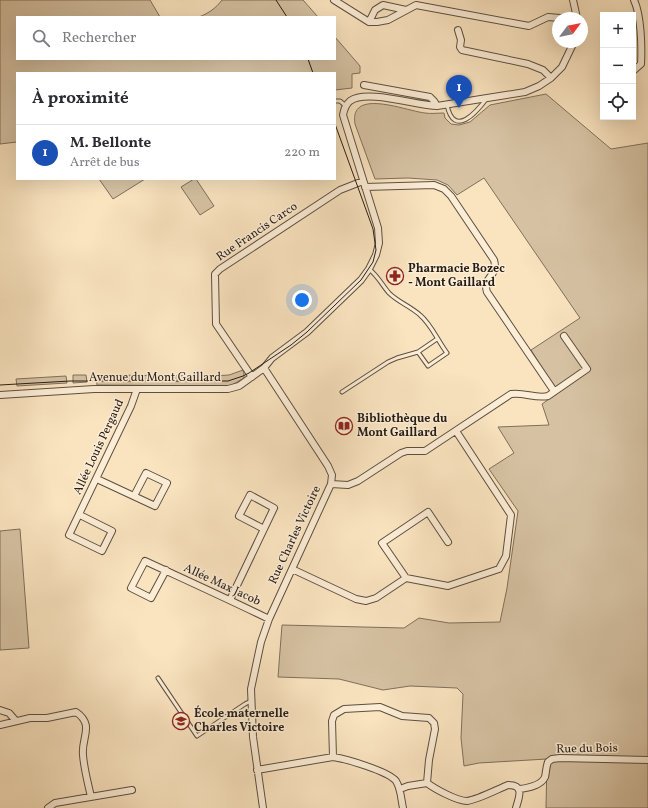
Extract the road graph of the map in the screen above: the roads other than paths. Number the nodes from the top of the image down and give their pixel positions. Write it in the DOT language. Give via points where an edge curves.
graph roads {
  1 [pos="334,0"];
  2 [pos="573,0"];
  3 [pos="634,0"];
  4 [pos="406,10"];
  5 [pos="576,12"];
  6 [pos="552,17"];
  7 [pos="369,22"];
  8 [pos="458,30"];
  9 [pos="571,48"];
  10 [pos="636,68"];
  11 [pos="551,78"];
  12 [pos="364,85"];
  13 [pos="487,98"];
  14 [pos="336,100"];
  15 [pos="447,105"];
  16 [pos="346,106"];
  17 [pos="436,106"];
  18 [pos="364,184"];
  19 [pos="369,269"];
  20 [pos="564,336"];
  21 [pos="437,339"];
  22 [pos="418,352"];
  23 [pos="264,368"];
  24 [pos="252,377"];
  25 [pos="137,389"];
  26 [pos="554,391"];
  27 [pos="342,392"];
  28 [pos="0,395"];
  29 [pos="456,431"];
  30 [pos="97,479"];
  31 [pos="331,484"];
  32 [pos="134,496"];
  33 [pos="80,515"];
  34 [pos="264,529"];
  35 [pos="448,542"];
  36 [pos="292,569"];
  37 [pos="166,570"];
  38 [pos="406,578"];
  39 [pos="230,600"];
  40 [pos="269,619"];
  41 [pos="158,678"];
  42 [pos="251,701"];
  43 [pos="0,710"];
  44 [pos="16,721"];
  45 [pos="0,725"];
  46 [pos="333,757"];
  47 [pos="648,760"];
  48 [pos="257,770"];
  49 [pos="427,783"];
  50 [pos="400,789"];
  51 [pos="132,790"];
  52 [pos="520,790"];
  53 [pos="91,797"];
  54 [pos="48,808"];
  55 [pos="263,808"];
  56 [pos="403,808"];
  57 [pos="516,808"];
  1 -- 7 [label="street"];
  2 -- 5 [label="street"];
  3 -- 10 [label="street" via="638,8 642,55 641,64"];
  4 -- 6 [label="street" via="416,5 529,26"];
  4 -- 7 [label="street" via="388,20"];
  4 -- 7 [label="street" via="383,5 375,10"];
  8 -- 11 [label="street" via="462,50 528,64 543,70"];
  9 -- 11 [label="street" via="562,67"];
  11 -- 13 [label="street" via="525,92"];
  12 -- 17 [label="street" via="430,97"];
  13 -- 15 [label="street"];
  13 -- 15 [label="lane" via="474,114 461,121 450,116"];
  14 -- 16 [label="lane"];
  15 -- 17 [label="street"];
  16 -- 17 [label="street" via="358,97 373,96"];
  16 -- 18 [label="street, Avenue du Mont Gaillard" via="343,115"];
  18 -- 19 [label="street, Avenue du Mont Gaillard" via="378,228 379,243"];
  18 -- 24 [label="street, Rue Francis Carco" via="347,187 215,274 216,324"];
  18 -- 26 [label="street" via="434,185 451,196 494,260 495,271 487,280 487,292"];
  19 -- 21 [label="lane" via="388,292 424,319"];
  19 -- 23 [label="street, Avenue du Mont Gaillard" via="361,280 312,327 272,358"];
  20 -- 26 [label="street" via="587,369"];
  21 -- 22 [label="lane"];
  21 -- 22 [label="lane" via="446,353 428,366"];
  22 -- 27 [label="lane" via="392,360"];
  23 -- 24 [label="street, Avenue du Mont Gaillard"];
  23 -- 31 [label="street, Rue Charles Victoire" via="328,466 332,475"];
  24 -- 25 [label="street, Avenue du Mont Gaillard" via="239,386 228,389"];
  25 -- 28 [label="street, Avenue du Mont Gaillard"];
  25 -- 30 [label="street, Allée Louis Pergaud"];
  26 -- 29 [label="street" via="542,397 518,392 511,394"];
  29 -- 31 [label="street" via="424,451 401,453 348,486"];
  29 -- 38 [label="street" via="511,515 506,556 499,569 448,586"];
  30 -- 32 [label="street"];
  30 -- 33 [label="street, Allée Louis Pergaud"];
  31 -- 36 [label="street, Rue Charles Victoire"];
  32 -- 32 [label="street" via="155,506 167,483 146,473"];
  33 -- 33 [label="street, Allée Louis Pergaud" via="69,535 102,551 112,531"];
  34 -- 34 [label="street" via="274,508 250,495 239,516"];
  34 -- 39 [label="street"];
  35 -- 38 [label="street" via="428,512 382,543"];
  36 -- 38 [label="street" via="356,599 366,601 376,598"];
  36 -- 40 [label="street, Rue Charles Victoire"];
  37 -- 37 [label="street, Allée Max Jacob" via="145,561 131,588 151,598"];
  37 -- 39 [label="street, Allée Max Jacob"];
  39 -- 40 [label="street, Allée Max Jacob"];
  40 -- 42 [label="street, Rue Charles Victoire" via="261,642 251,689"];
  41 -- 42 [label="lane" via="196,736"];
  42 -- 48 [label="street, Rue Charles Victoire"];
  43 -- 44 [label="street" via="9,713"];
  44 -- 45 [label="street"];
  44 -- 53 [label="street" via="76,712 81,715 85,720 87,732 82,753"];
  46 -- 48 [label="street"];
  46 -- 49 [label="street" via="332,721 334,715 344,709 380,707 402,716 429,718 435,729"];
  46 -- 50 [label="street" via="344,758 386,774 395,780"];
  47 -- 52 [label="street, Rue du Bois" via="560,758 548,762 542,781"];
  48 -- 55 [label="street, Rue Charles Victoire"];
  49 -- 50 [label="street"];
  49 -- 52 [label="street" via="436,790 465,801 508,785"];
  50 -- 56 [label="street"];
  51 -- 53 [label="street"];
  52 -- 57 [label="street"];
  53 -- 54 [label="street" via="55,803"];
}
